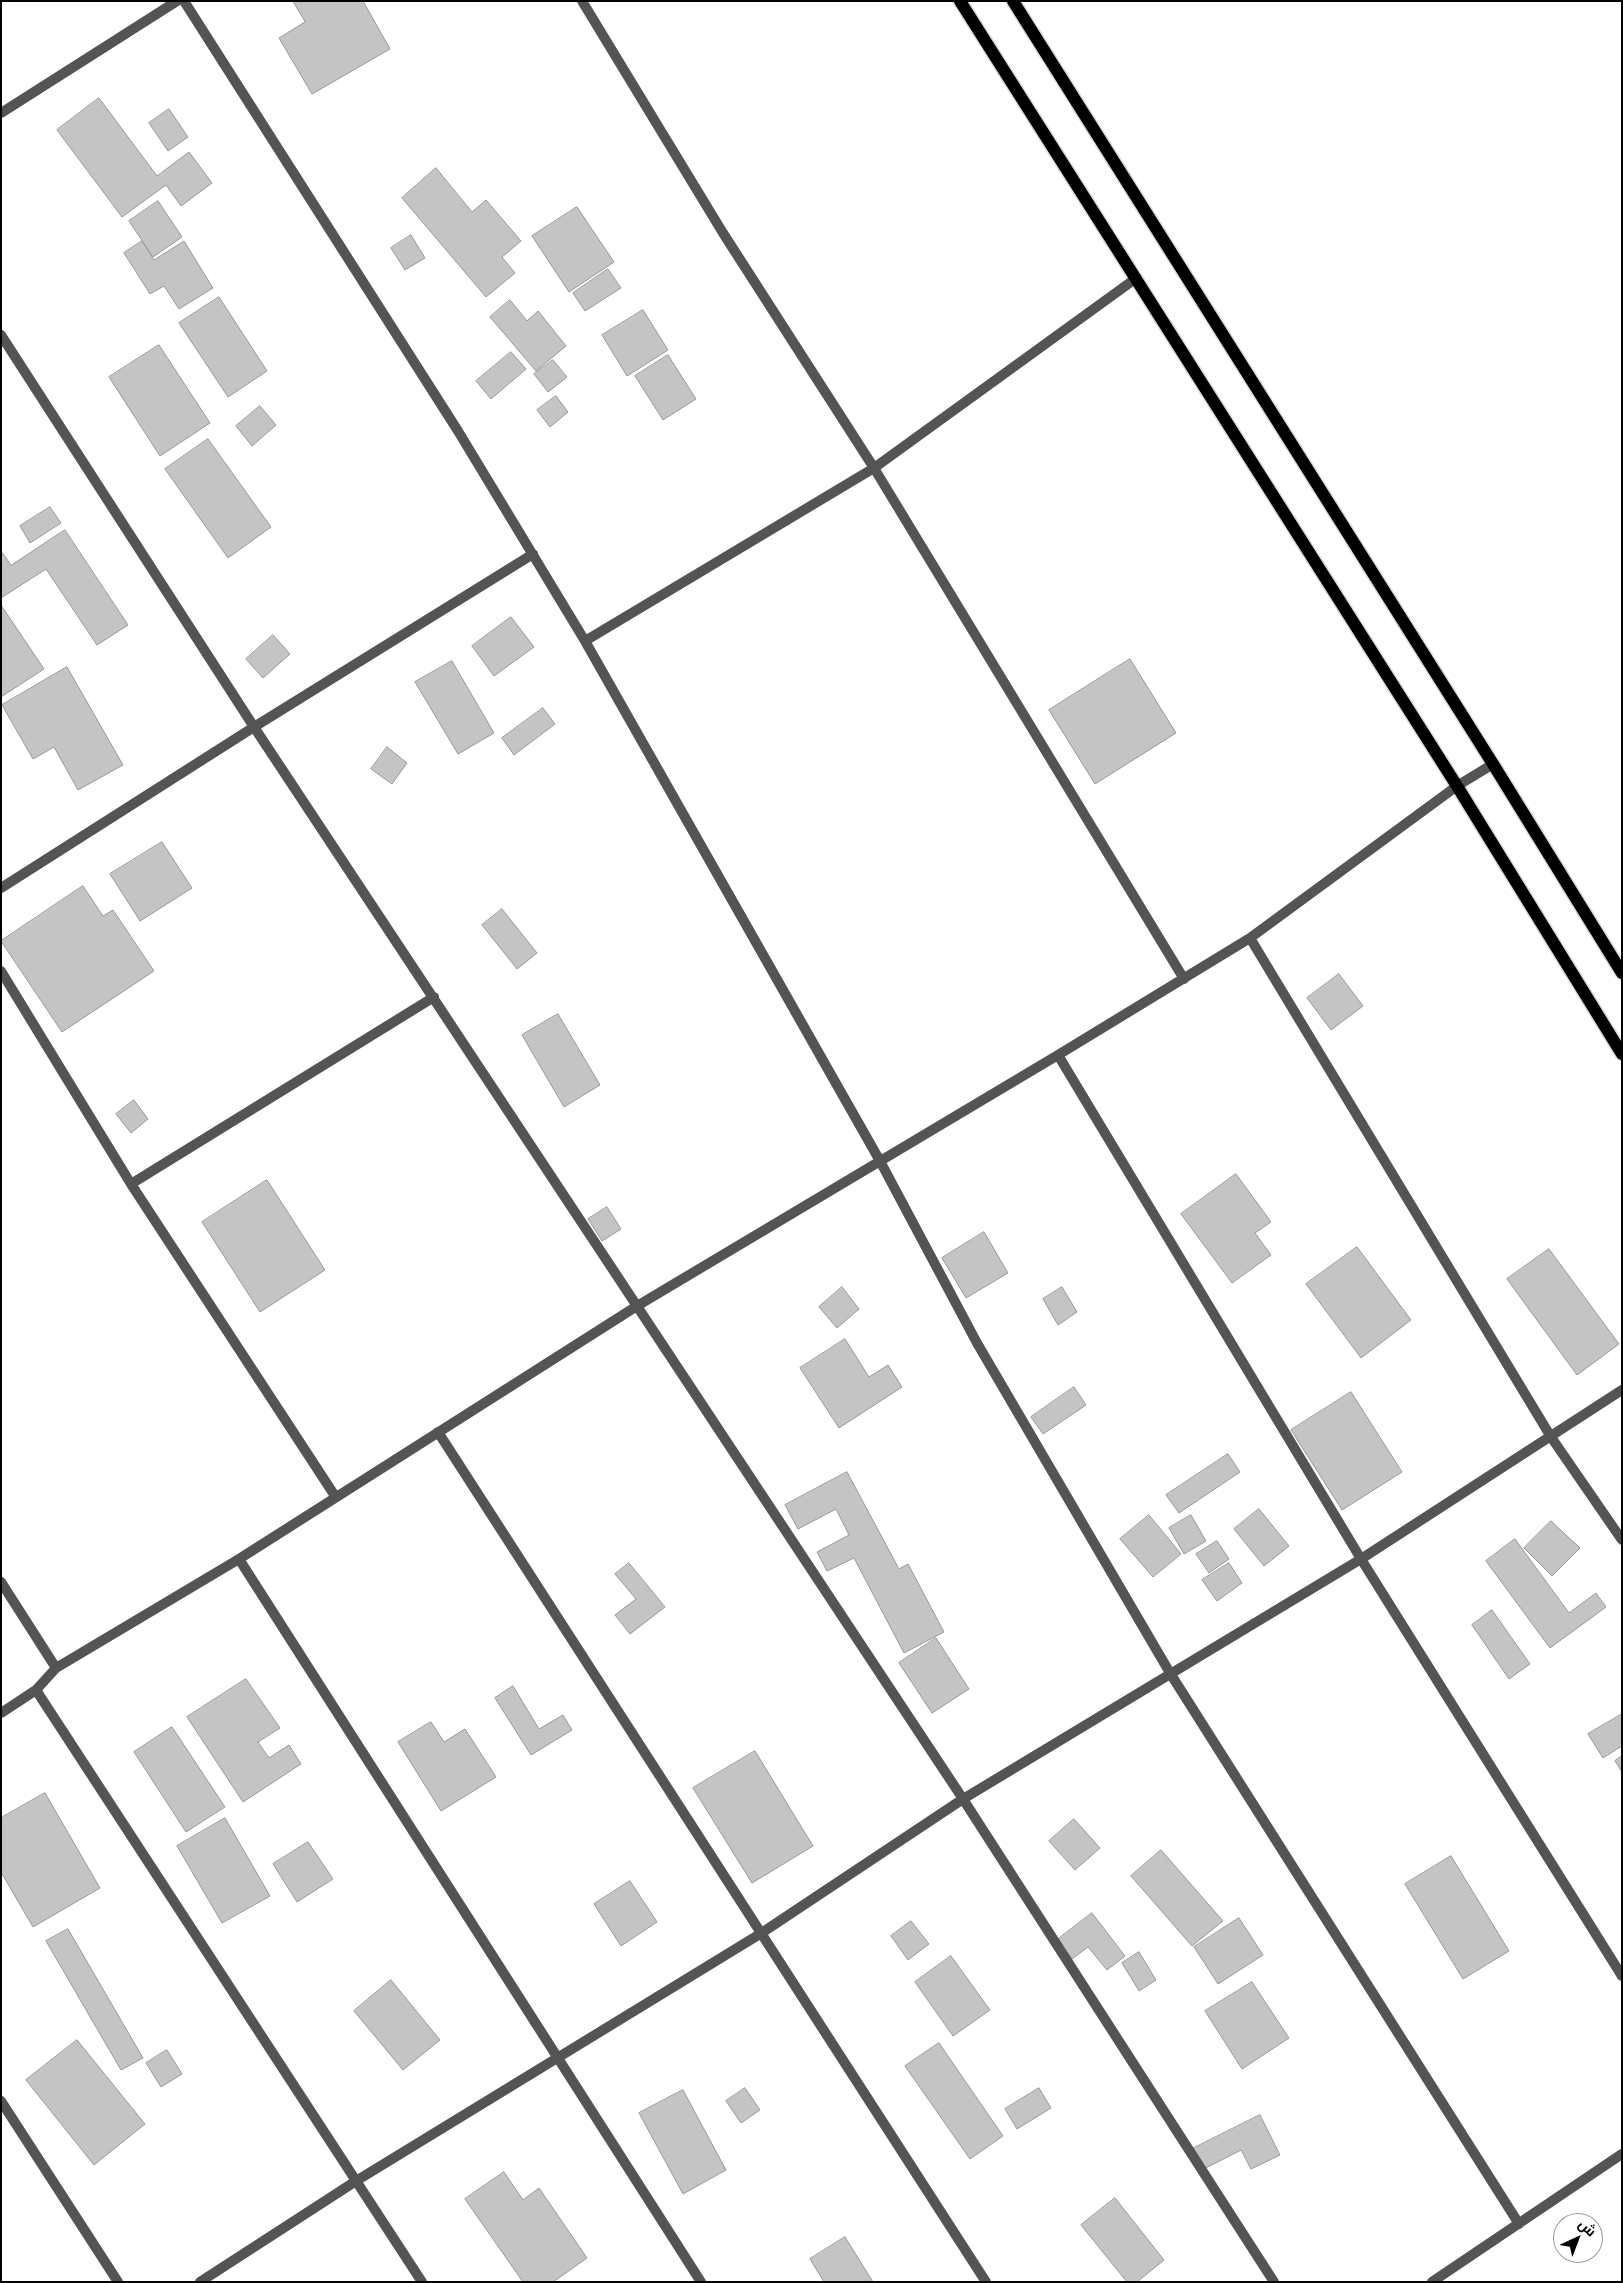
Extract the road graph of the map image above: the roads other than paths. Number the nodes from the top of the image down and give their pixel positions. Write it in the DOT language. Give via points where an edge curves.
graph roads {
  1 [pos="177,1"];
  2 [pos="184,1"];
  3 [pos="582,1"];
  4 [pos="960,1"];
  5 [pos="1013,1"];
  6 [pos="1,113"];
  7 [pos="1135,279"];
  8 [pos="1,335"];
  9 [pos="874,468"];
  10 [pos="533,554"];
  11 [pos="585,641"];
  12 [pos="254,727"];
  13 [pos="1493,764"];
  14 [pos="1457,786"];
  15 [pos="1,888"];
  16 [pos="1250,938"];
  17 [pos="1,972"];
  18 [pos="1622,973"];
  19 [pos="1184,979"];
  20 [pos="434,997"];
  21 [pos="1622,1054"];
  22 [pos="1058,1055"];
  23 [pos="880,1161"];
  24 [pos="131,1184"];
  25 [pos="637,1306"];
  26 [pos="1622,1390"];
  27 [pos="438,1432"];
  28 [pos="1551,1437"];
  29 [pos="335,1496"];
  30 [pos="1622,1540"];
  31 [pos="239,1559"];
  32 [pos="1361,1559"];
  33 [pos="1,1582"];
  34 [pos="56,1668"];
  35 [pos="1170,1674"];
  36 [pos="36,1690"];
  37 [pos="1,1713"];
  38 [pos="963,1800"];
  39 [pos="760,1934"];
  40 [pos="1622,1976"];
  41 [pos="556,2057"];
  42 [pos="1,2101"];
  43 [pos="1622,2154"];
  44 [pos="356,2181"];
  45 [pos="1519,2224"];
  46 [pos="118,2282"];
  47 [pos="200,2282"];
  48 [pos="422,2282"];
  49 [pos="701,2282"];
  50 [pos="986,2282"];
  51 [pos="1274,2282"];
  52 [pos="1432,2282"];
  1 -- 6 [label="street"];
  2 -- 10 [label="street"];
  3 -- 9 [label="street" via="723,233"];
  4 -- 7 [label="main road"];
  5 -- 13 [label="main road"];
  7 -- 9 [label="street"];
  7 -- 14 [label="main road"];
  8 -- 12 [label="street"];
  9 -- 11 [label="street"];
  9 -- 19 [label="street"];
  10 -- 11 [label="street"];
  10 -- 12 [label="street"];
  11 -- 23 [label="street"];
  12 -- 15 [label="street"];
  12 -- 20 [label="street"];
  13 -- 14 [label="street"];
  13 -- 18 [label="main road"];
  14 -- 16 [label="street"];
  14 -- 21 [label="main road"];
  16 -- 19 [label="street"];
  16 -- 28 [label="street"];
  17 -- 24 [label="street"];
  19 -- 22 [label="street"];
  20 -- 24 [label="street"];
  20 -- 25 [label="street"];
  22 -- 23 [label="street"];
  22 -- 32 [label="street"];
  23 -- 25 [label="street"];
  23 -- 35 [label="street" via="977,1342"];
  24 -- 29 [label="street"];
  25 -- 27 [label="street"];
  25 -- 38 [label="street"];
  26 -- 28 [label="street"];
  27 -- 29 [label="street"];
  27 -- 39 [label="street"];
  28 -- 30 [label="street"];
  28 -- 32 [label="street"];
  29 -- 31 [label="street"];
  31 -- 34 [label="street"];
  31 -- 41 [label="street"];
  32 -- 35 [label="street"];
  32 -- 40 [label="street"];
  33 -- 34 [label="street"];
  34 -- 36 [label="street"];
  35 -- 38 [label="street"];
  35 -- 45 [label="street"];
  36 -- 37 [label="street"];
  36 -- 44 [label="street"];
  38 -- 39 [label="street"];
  38 -- 51 [label="street"];
  39 -- 41 [label="street"];
  39 -- 50 [label="street"];
  41 -- 44 [label="street"];
  41 -- 49 [label="street"];
  42 -- 46 [label="street"];
  43 -- 45 [label="street"];
  44 -- 47 [label="street"];
  44 -- 48 [label="street"];
  45 -- 52 [label="street"];
}
